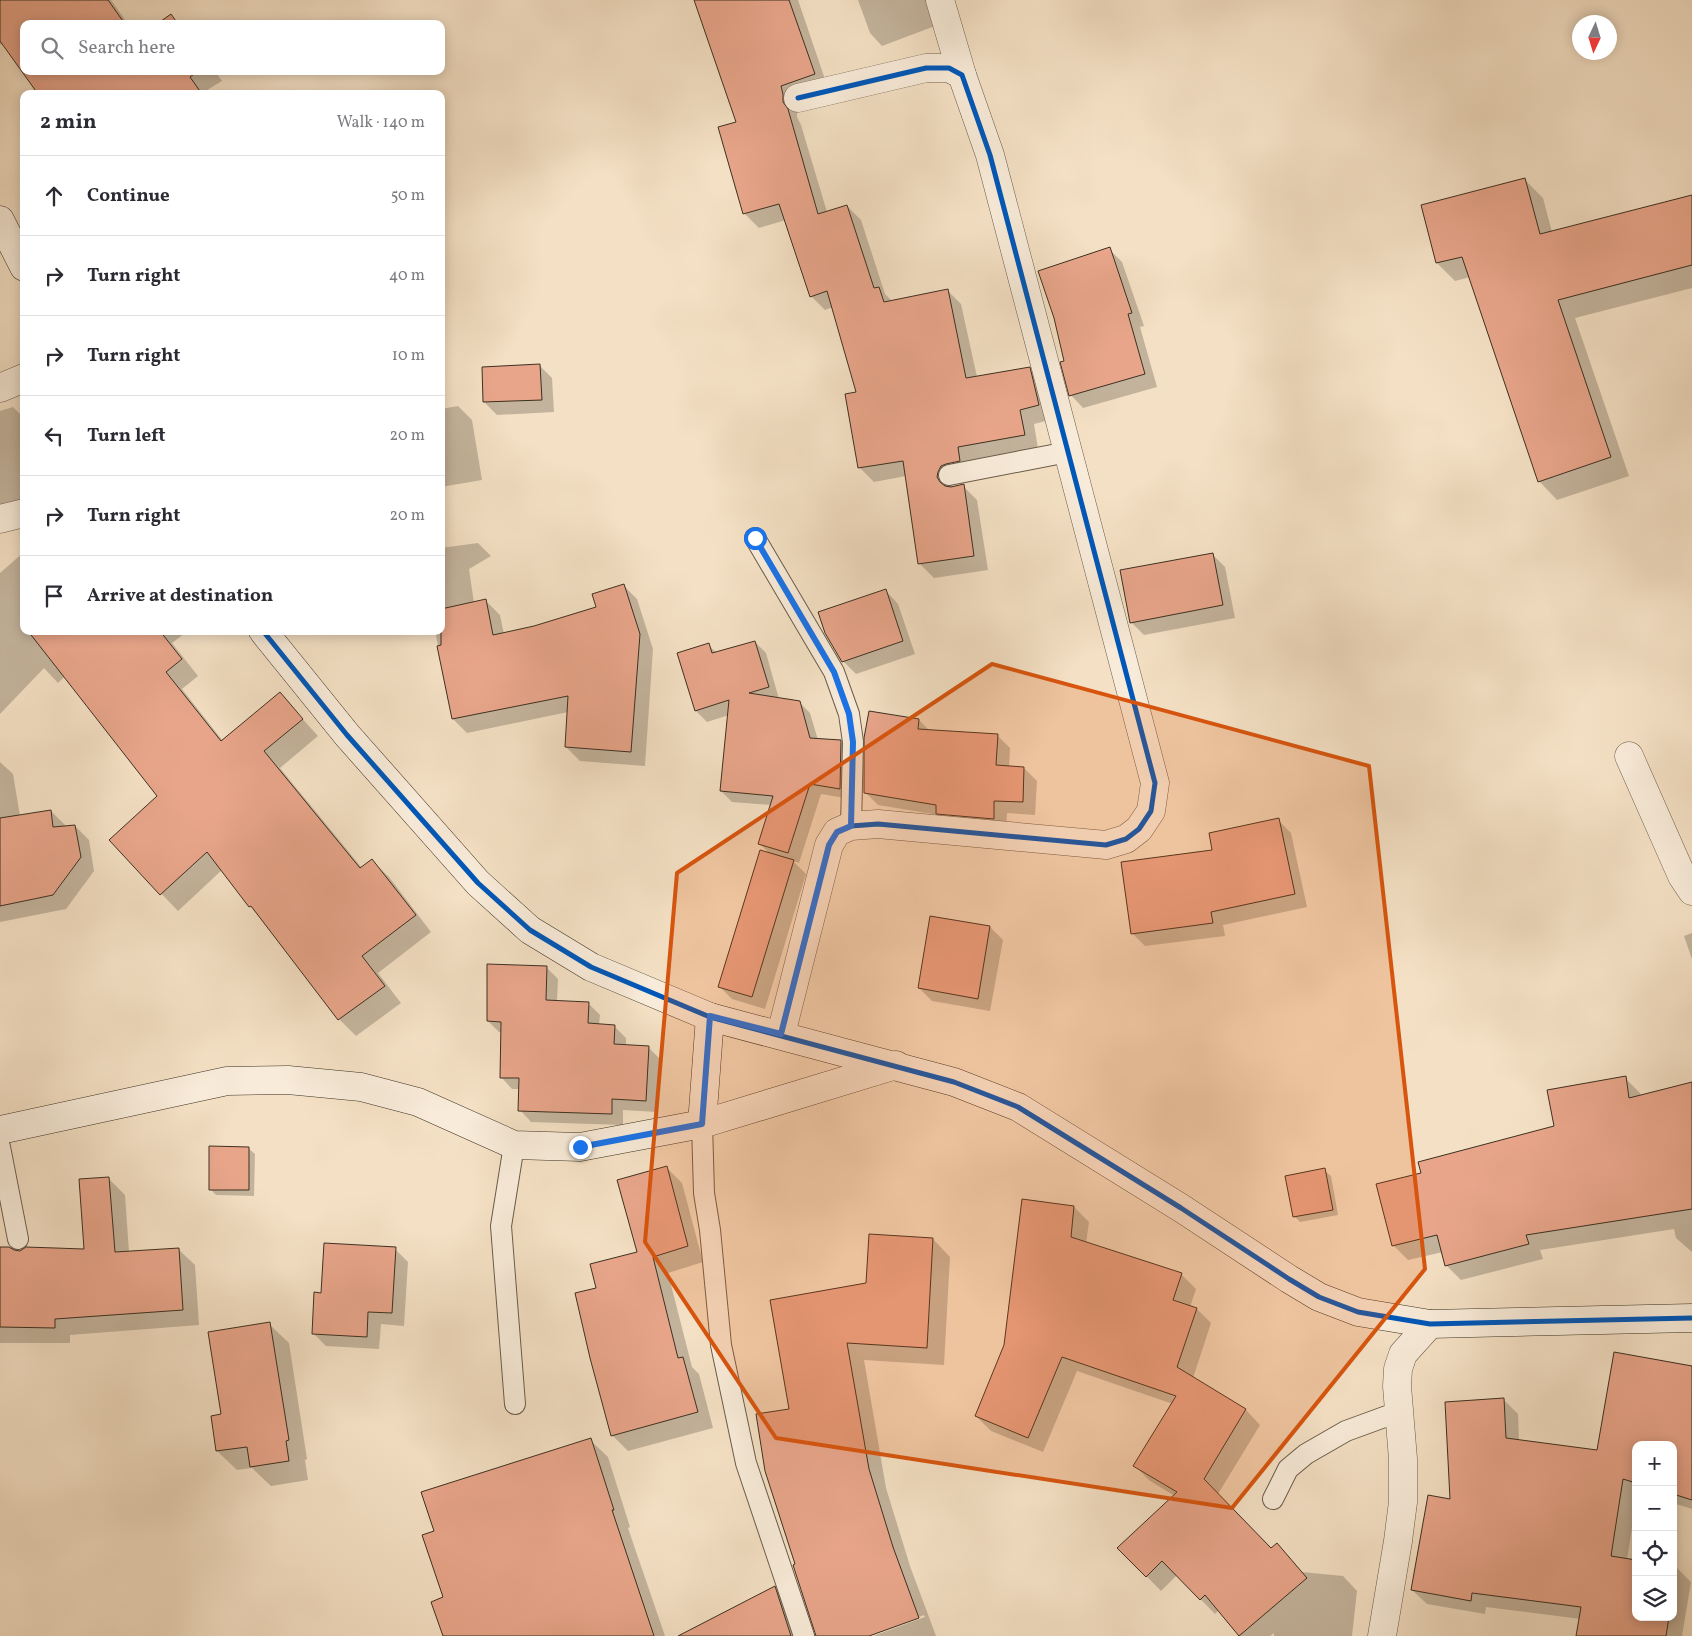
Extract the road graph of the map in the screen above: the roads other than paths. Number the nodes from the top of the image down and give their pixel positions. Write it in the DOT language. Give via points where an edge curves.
graph roads {
  1 [pos="940,0"];
  2 [pos="962,75"];
  3 [pos="798,98"];
  4 [pos="0,220"];
  5 [pos="20,259"];
  6 [pos="20,380"];
  7 [pos="0,388"];
  8 [pos="1068,452"];
  9 [pos="949,475"];
  10 [pos="20,513"];
  11 [pos="0,519"];
  12 [pos="755,538"];
  13 [pos="266,635"];
  14 [pos="1629,756"];
  15 [pos="851,826"];
  16 [pos="1692,891"];
  17 [pos="710,1016"];
  18 [pos="781,1034"];
  19 [pos="896,1065"];
  20 [pos="702,1124"];
  21 [pos="0,1130"];
  22 [pos="514,1146"];
  23 [pos="0,1147"];
  24 [pos="18,1239"];
  25 [pos="1692,1318"];
  26 [pos="1430,1324"];
  27 [pos="515,1404"];
  28 [pos="1398,1412"];
  29 [pos="1272,1500"];
  30 [pos="804,1636"];
  31 [pos="1382,1636"];
  1 -- 2 [label="street"];
  2 -- 3 [label="street" via="949,68 926,68"];
  2 -- 8 [label="street" via="990,155"];
  4 -- 5 [label="street"];
  6 -- 7 [label="street"];
  8 -- 9 [label="lane"];
  8 -- 15 [label="street" via="1155,783 1151,811 1139,829 1126,839 1106,845 878,824"];
  10 -- 11 [label="street"];
  12 -- 15 [label="lane" via="834,672 849,714 853,742"];
  13 -- 17 [label="street" via="347,735 478,883 530,930 591,967"];
  14 -- 16 [label="street" via="1682,876"];
  15 -- 18 [label="street" via="837,832 829,845"];
  17 -- 18 [label="street"];
  17 -- 20 [label="street"];
  18 -- 19 [label="street"];
  19 -- 20 [label="street"];
  19 -- 26 [label="street" via="954,1082 1018,1107 1319,1297 1358,1312"];
  20 -- 22 [label="street" via="580,1147"];
  20 -- 30 [label="lane" via="704,1193 721,1345 746,1463"];
  21 -- 22 [label="street" via="227,1081 288,1080 361,1087 418,1102"];
  22 -- 27 [label="lane" via="501,1226"];
  23 -- 24 [label="lane"];
  25 -- 26 [label="street"];
  26 -- 28 [label="street" via="1402,1354 1398,1369"];
  28 -- 29 [label="lane" via="1346,1431 1306,1454 1288,1470"];
  28 -- 31 [label="street" via="1403,1502"];
}
